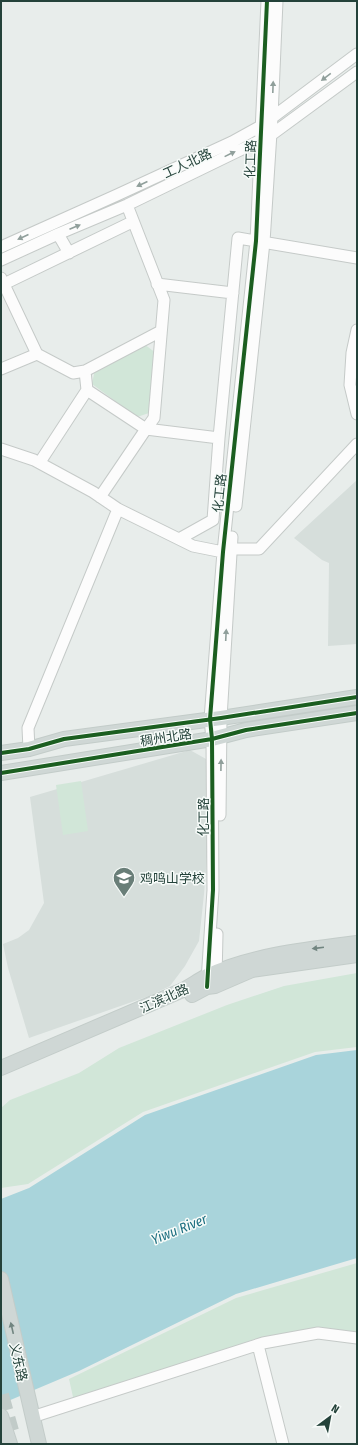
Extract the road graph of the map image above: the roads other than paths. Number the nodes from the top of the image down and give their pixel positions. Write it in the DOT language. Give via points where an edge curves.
graph roads {
  1 [pos="267,1"];
  2 [pos="277,1"];
  3 [pos="357,54"];
  4 [pos="357,72"];
  5 [pos="272,117"];
  6 [pos="261,126"];
  7 [pos="266,137"];
  8 [pos="126,205"];
  9 [pos="132,222"];
  10 [pos="58,234"];
  11 [pos="260,242"];
  12 [pos="1,247"];
  13 [pos="68,253"];
  14 [pos="357,258"];
  15 [pos="1,260"];
  16 [pos="2,281"];
  17 [pos="157,284"];
  18 [pos="233,293"];
  19 [pos="357,330"];
  20 [pos="161,331"];
  21 [pos="37,354"];
  22 [pos="1,369"];
  23 [pos="85,372"];
  24 [pos="87,390"];
  25 [pos="357,414"];
  26 [pos="146,429"];
  27 [pos="219,438"];
  28 [pos="357,444"];
  29 [pos="1,449"];
  30 [pos="40,462"];
  31 [pos="100,497"];
  32 [pos="118,509"];
  33 [pos="179,539"];
  34 [pos="227,551"];
  35 [pos="357,697"];
  36 [pos="357,713"];
  37 [pos="216,719"];
  38 [pos="217,738"];
  39 [pos="29,749"];
  40 [pos="1,753"];
  41 [pos="1,773"];
  42 [pos="357,943"];
  43 [pos="357,955"];
  44 [pos="211,981"];
  45 [pos="1,1068"];
  46 [pos="1,1078"];
  47 [pos="1,1279"];
  48 [pos="357,1338"];
  49 [pos="258,1345"];
  50 [pos="1,1416"];
  51 [pos="32,1416"];
  52 [pos="10,1444"];
  53 [pos="39,1444"];
  54 [pos="283,1444"];
  1 -- 6 [label="street, 化工路"];
  5 -- 2 [label="street, 化工路, one-way"];
  3 -- 5 [label="street, 工人北路, one-way"];
  4 -- 7 [label="street, 工人北路"];
  5 -- 6 [label="street, 工人北路"];
  5 -- 7 [label="street, 化工路"];
  6 -- 7 [label="street, 化工路"];
  6 -- 12 [label="street, 工人北路, one-way" via="117,196"];
  8 -- 7 [label="street, 工人北路, one-way"];
  7 -- 11 [label="street, 化工路"];
  8 -- 9 [label="street"];
  10 -- 8 [label="street, 工人北路, one-way"];
  9 -- 13 [label="street"];
  9 -- 17 [label="street"];
  10 -- 13 [label="street"];
  10 -- 15 [label="street, 工人北路"];
  11 -- 14 [label="street"];
  11 -- 18 [label="street" via="238,238"];
  11 -- 34 [label="street, 化工路"];
  13 -- 16 [label="street"];
  16 -- 21 [label="street"];
  17 -- 18 [label="street"];
  17 -- 20 [label="street" via="164,300"];
  18 -- 27 [label="street"];
  19 -- 25 [label="street" via="352,353 350,385"];
  20 -- 23 [label="street"];
  20 -- 26 [label="street" via="154,418"];
  21 -- 22 [label="street"];
  21 -- 23 [label="street" via="73,372"];
  23 -- 24 [label="street"];
  24 -- 26 [label="street"];
  24 -- 30 [label="street"];
  26 -- 27 [label="street"];
  26 -- 31 [label="street"];
  27 -- 33 [label="street" via="213,520"];
  28 -- 34 [label="street" via="259,549"];
  29 -- 30 [label="street"];
  30 -- 31 [label="street"];
  31 -- 32 [label="street"];
  32 -- 33 [label="street"];
  32 -- 39 [label="street" via="28,728"];
  33 -- 34 [label="street" via="193,546"];
  34 -- 37 [label="street, 化工路"];
  35 -- 37 [label="main road, 稠州北路"];
  36 -- 38 [label="main road, 稠州北路" via="246,730"];
  37 -- 38 [label="street, 化工路"];
  37 -- 39 [label="main road, 稠州北路" via="64,739"];
  38 -- 41 [label="main road, 稠州北路"];
  38 -- 44 [label="street, 化工路"];
  39 -- 40 [label="main road, 稠州北路"];
  42 -- 44 [label="main road, 江滨北路, one-way" via="298,951 239,964"];
  43 -- 44 [label="main road, 江滨北路" via="252,970"];
  44 -- 45 [label="main road, 江滨北路" via="183,990"];
  44 -- 46 [label="main road, 江滨北路" via="170,1006"];
  51 -- 47 [label="main road, 义东路, one-way"];
  48 -- 49 [label="street" via="318,1333"];
  49 -- 51 [label="street"];
  49 -- 54 [label="street"];
  50 -- 52 [label="main road"];
  51 -- 53 [label="main road, 义东路"];
}
